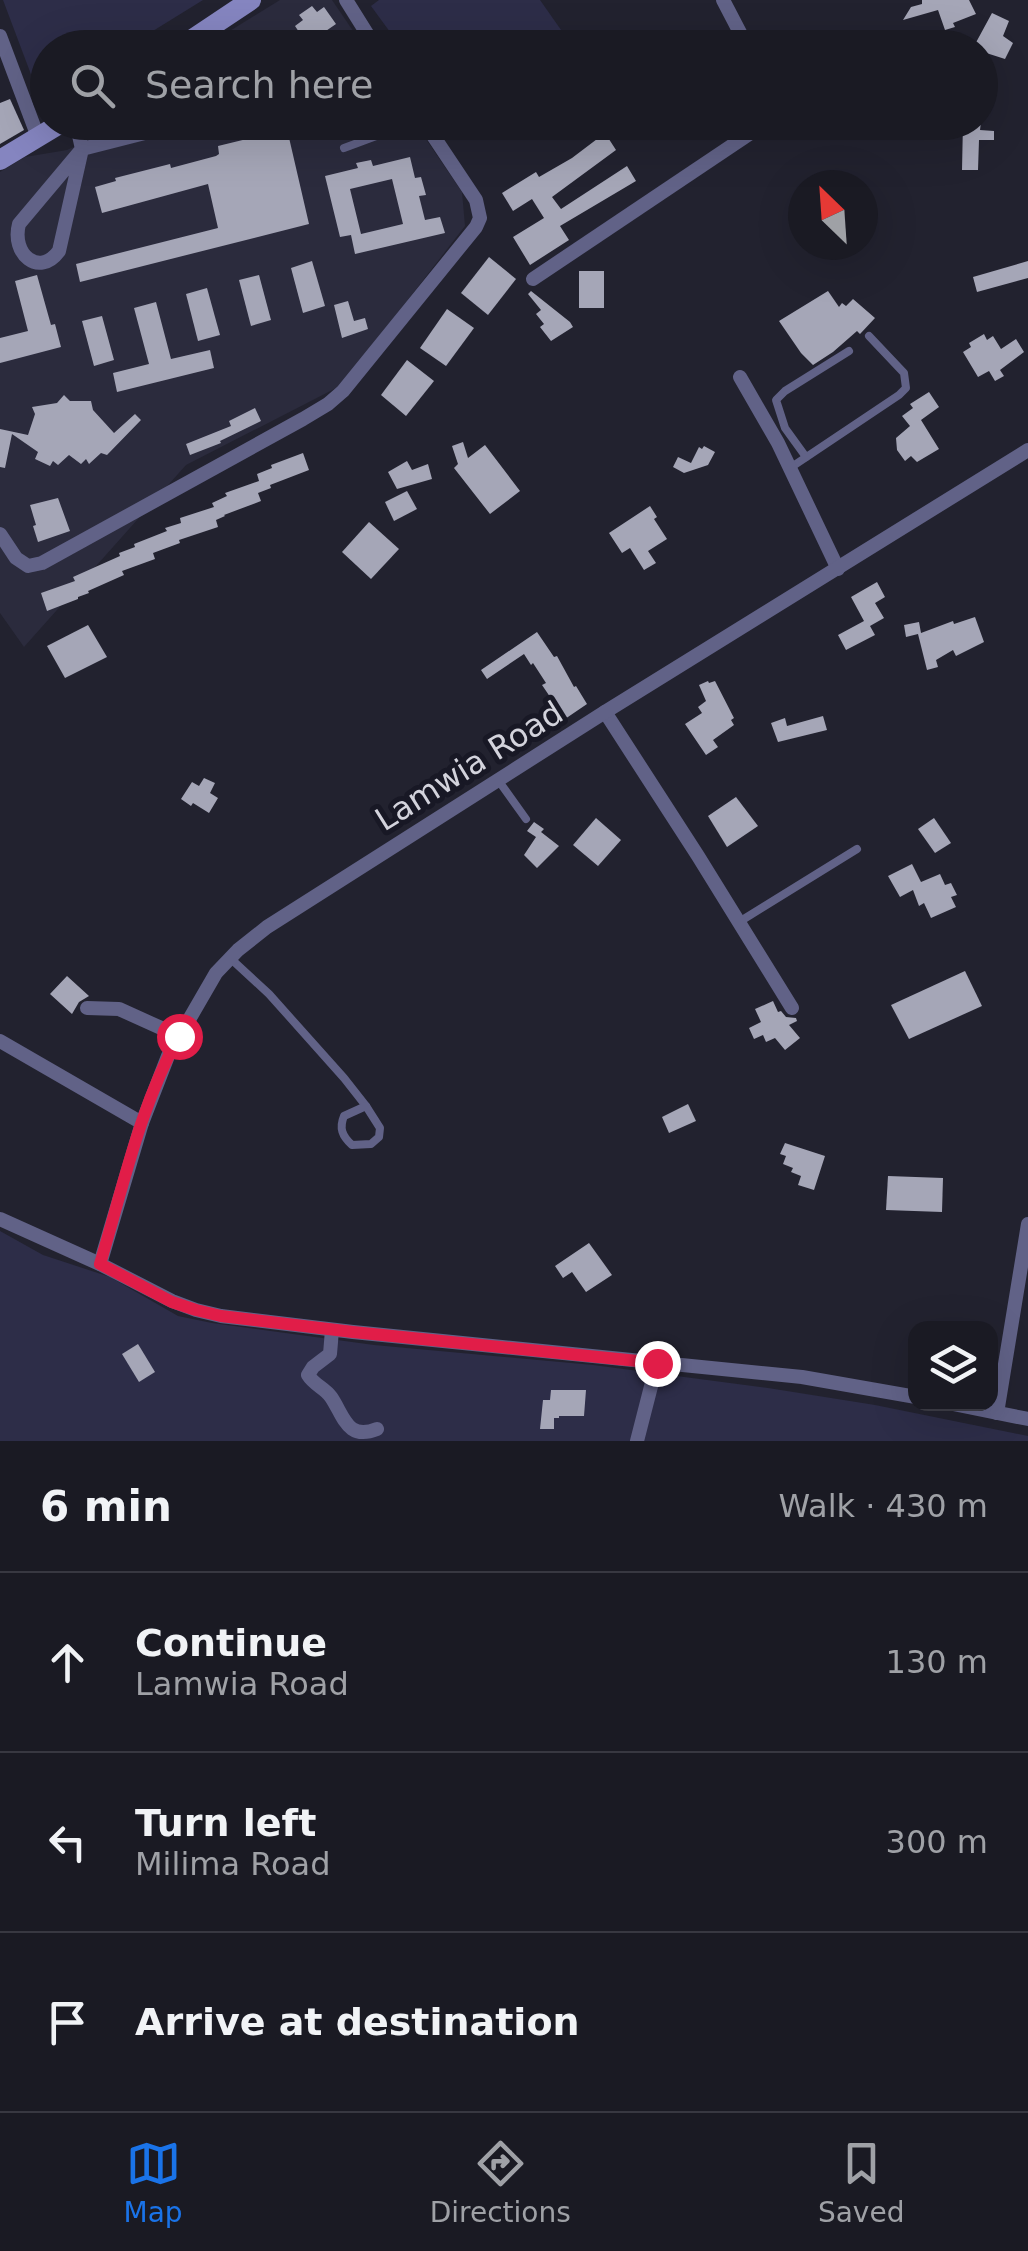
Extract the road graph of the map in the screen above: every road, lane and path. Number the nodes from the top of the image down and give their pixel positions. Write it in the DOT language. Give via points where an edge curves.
graph roads {
  1 [pos="251,0"];
  2 [pos="346,0"];
  3 [pos="723,0"];
  4 [pos="206,30"];
  5 [pos="365,30"];
  6 [pos="739,30"];
  7 [pos="0,36"];
  8 [pos="30,116"];
  9 [pos="33,140"];
  10 [pos="80,140"];
  11 [pos="117,140"];
  12 [pos="366,140"];
  13 [pos="436,140"];
  14 [pos="740,140"];
  15 [pos="344,148"];
  16 [pos="82,149"];
  17 [pos="0,160"];
  18 [pos="16,235"];
  19 [pos="0,246"];
  20 [pos="533,279"];
  21 [pos="869,336"];
  22 [pos="849,351"];
  23 [pos="740,376"];
  24 [pos="1028,450"];
  25 [pos="806,457"];
  26 [pos="790,468"];
  27 [pos="0,534"];
  28 [pos="838,569"];
  29 [pos="605,712"];
  30 [pos="498,780"];
  31 [pos="526,819"];
  32 [pos="857,849"];
  33 [pos="739,922"];
  34 [pos="230,958"];
  35 [pos="87,1008"];
  36 [pos="792,1008"];
  37 [pos="179,1036"];
  38 [pos="0,1041"];
  39 [pos="366,1106"];
  40 [pos="142,1122"];
  41 [pos="0,1219"];
  42 [pos="1028,1224"];
  43 [pos="100,1264"];
  44 [pos="332,1330"];
  45 [pos="657,1363"];
  46 [pos="908,1396"];
  47 [pos="988,1411"];
  48 [pos="998,1413"];
  49 [pos="1028,1420"];
  50 [pos="377,1429"];
  51 [pos="637,1441"];
  1 -- 4 [label="street"];
  2 -- 5 [label="street"];
  3 -- 6 [label="street"];
  7 -- 8 [label="street"];
  9 -- 17 [label="street"];
  10 -- 16 [label="street"];
  11 -- 16 [label="street"];
  12 -- 15 [label="lane"];
  13 -- 27 [label="street" via="476,200 480,218 343,391 42,563 28,566 16,558"];
  14 -- 20 [label="street"];
  16 -- 18 [label="street"];
  16 -- 18 [label="street" via="59,252 33,261 21,254"];
  18 -- 19 [label="street"];
  21 -- 25 [label="lane" via="904,373 906,388"];
  22 -- 25 [label="lane" via="776,400 785,428"];
  23 -- 26 [label="street"];
  24 -- 28 [label="street, Lamwia Road"];
  25 -- 26 [label="lane"];
  26 -- 28 [label="street"];
  28 -- 29 [label="street, Lamwia Road"];
  29 -- 30 [label="street, Lamwia Road"];
  29 -- 33 [label="street"];
  30 -- 31 [label="lane"];
  30 -- 34 [label="street, Lamwia Road" via="267,927"];
  32 -- 33 [label="lane"];
  33 -- 36 [label="street"];
  34 -- 37 [label="street, Lamwia Road"];
  34 -- 39 [label="lane"];
  35 -- 37 [label="street" via="119,1008"];
  37 -- 40 [label="street, Lamwia Road"];
  38 -- 40 [label="street"];
  39 -- 39 [label="lane" via="344,1116 345,1139 352,1145 379,1136"];
  40 -- 43 [label="street, Lamwia Road"];
  41 -- 43 [label="street"];
  42 -- 48 [label="street"];
  43 -- 44 [label="street" via="196,1310"];
  44 -- 45 [label="street"];
  44 -- 50 [label="street" via="330,1354 308,1375 329,1393 349,1429"];
  45 -- 46 [label="street"];
  45 -- 51 [label="street"];
  47 -- 48 [label="street"];
  48 -- 49 [label="street"];
}
